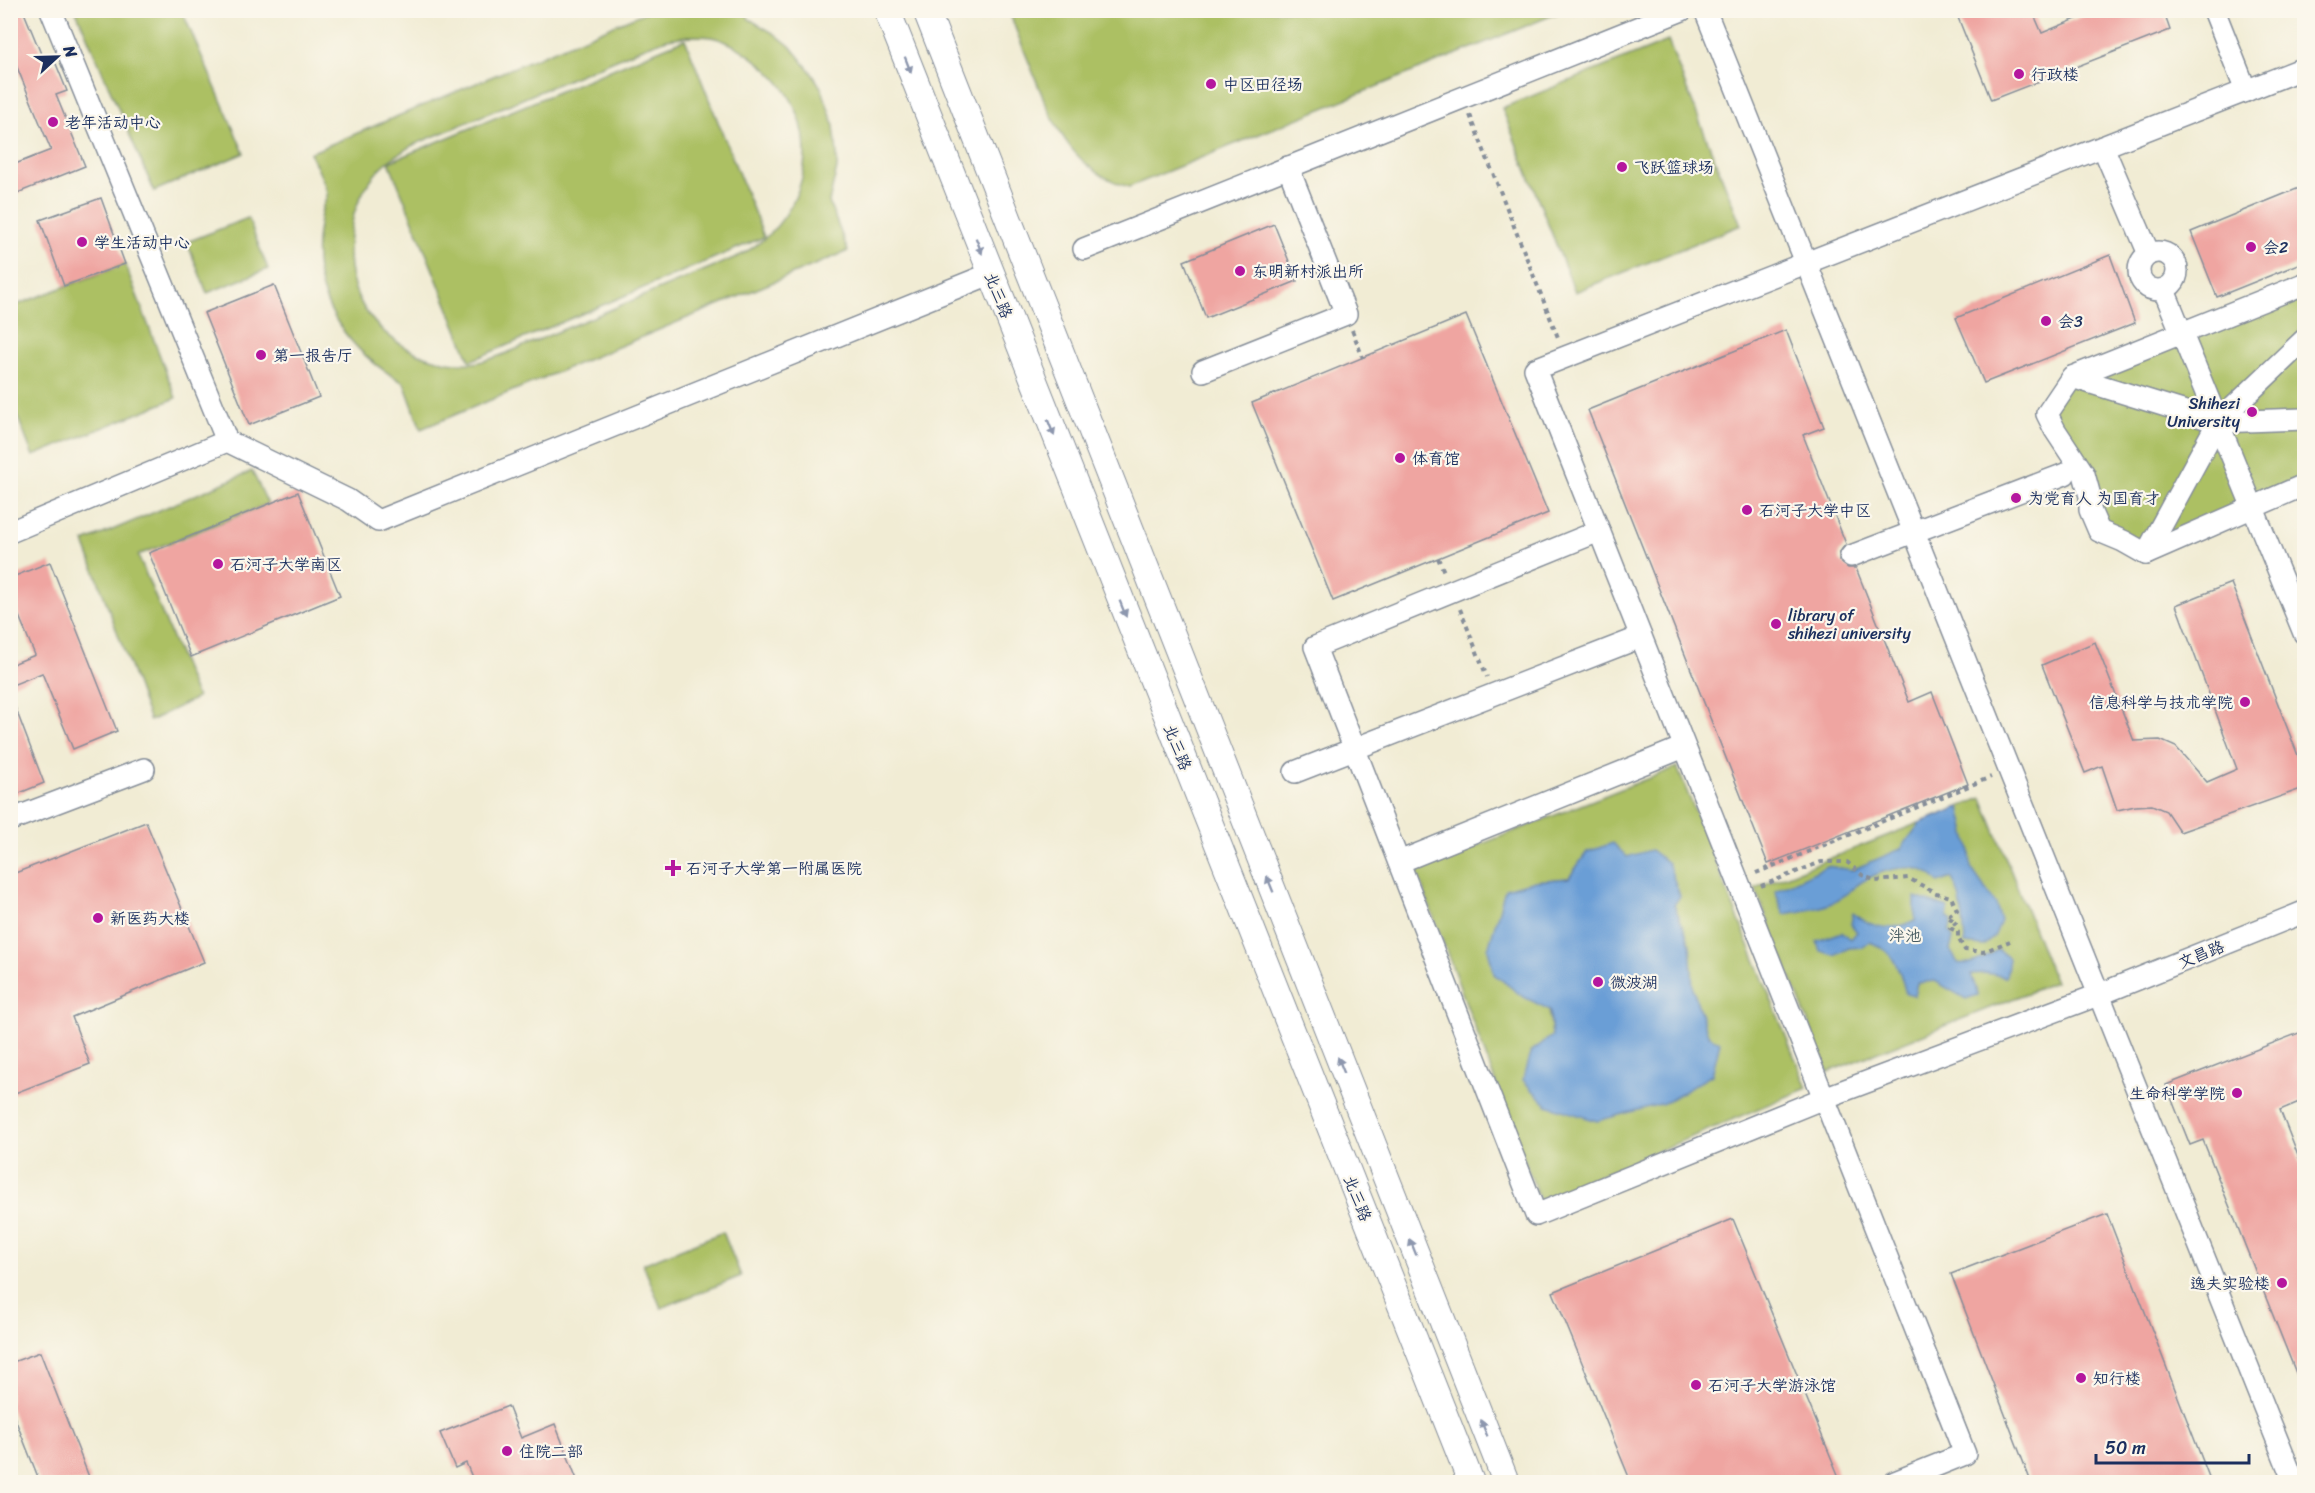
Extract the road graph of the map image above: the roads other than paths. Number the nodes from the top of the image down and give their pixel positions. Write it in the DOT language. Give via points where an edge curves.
graph roads {
  1 [pos="51,10"];
  2 [pos="887,10"];
  3 [pos="926,10"];
  4 [pos="1682,10"];
  5 [pos="1705,10"];
  6 [pos="2214,10"];
  7 [pos="2304,68"];
  8 [pos="2246,91"];
  9 [pos="2103,147"];
  10 [pos="1288,167"];
  11 [pos="1084,249"];
  12 [pos="1808,262"];
  13 [pos="990,274"];
  14 [pos="2304,284"];
  15 [pos="2182,333"];
  16 [pos="2304,340"];
  17 [pos="1203,371"];
  18 [pos="2072,377"];
  19 [pos="2304,419"];
  20 [pos="2218,422"];
  21 [pos="227,441"];
  22 [pos="2065,474"];
  23 [pos="2304,485"];
  24 [pos="2253,506"];
  25 [pos="1599,531"];
  26 [pos="10,532"];
  27 [pos="1914,532"];
  28 [pos="2146,554"];
  29 [pos="1851,556"];
  30 [pos="2304,633"];
  31 [pos="1641,636"];
  32 [pos="1684,747"];
  33 [pos="1354,749"];
  34 [pos="144,769"];
  35 [pos="1295,772"];
  36 [pos="10,820"];
  37 [pos="1398,862"];
  38 [pos="2304,912"];
  39 [pos="2098,995"];
  40 [pos="1824,1098"];
  41 [pos="1471,1482"];
  42 [pos="1506,1482"];
  43 [pos="1895,1482"];
  44 [pos="2294,1482"];
  1 -- 21 [label="lane"];
  2 -- 13 [label="main road, 北三路, one-way"];
  42 -- 3 [label="main road, 北三路, one-way"];
  4 -- 10 [label="lane"];
  5 -- 12 [label="lane"];
  6 -- 8 [label="lane"];
  7 -- 8 [label="lane"];
  8 -- 9 [label="lane"];
  9 -- 12 [label="lane"];
  9 -- 15 [label="lane" via="2149,254 2139,267 2140,279 2153,290 2164,290"];
  10 -- 11 [label="lane"];
  10 -- 17 [label="lane" via="1346,314"];
  12 -- 25 [label="lane" via="1535,369"];
  12 -- 27 [label="lane"];
  13 -- 21 [label="lane" via="378,521 348,500"];
  13 -- 41 [label="main road, 北三路, one-way"];
  14 -- 15 [label="lane"];
  15 -- 18 [label="lane"];
  15 -- 20 [label="lane"];
  16 -- 20 [label="lane"];
  18 -- 20 [label="lane"];
  18 -- 28 [label="lane" via="2047,414 2084,474 2090,510 2099,531"];
  19 -- 20 [label="lane"];
  20 -- 24 [label="lane"];
  20 -- 28 [label="lane"];
  21 -- 26 [label="lane"];
  22 -- 27 [label="lane"];
  23 -- 24 [label="lane"];
  24 -- 28 [label="lane"];
  24 -- 30 [label="lane"];
  25 -- 31 [label="lane"];
  25 -- 33 [label="lane" via="1315,647"];
  27 -- 29 [label="lane"];
  27 -- 39 [label="lane"];
  31 -- 32 [label="lane"];
  31 -- 33 [label="lane"];
  32 -- 37 [label="lane"];
  32 -- 40 [label="lane"];
  33 -- 35 [label="lane"];
  33 -- 37 [label="lane"];
  34 -- 36 [label="lane"];
  37 -- 40 [label="lane, 文昌路" via="1536,1215"];
  38 -- 39 [label="lane, 文昌路"];
  39 -- 40 [label="lane, 文昌路"];
  39 -- 44 [label="lane"];
  40 -- 43 [label="lane" via="1965,1454"];
}
